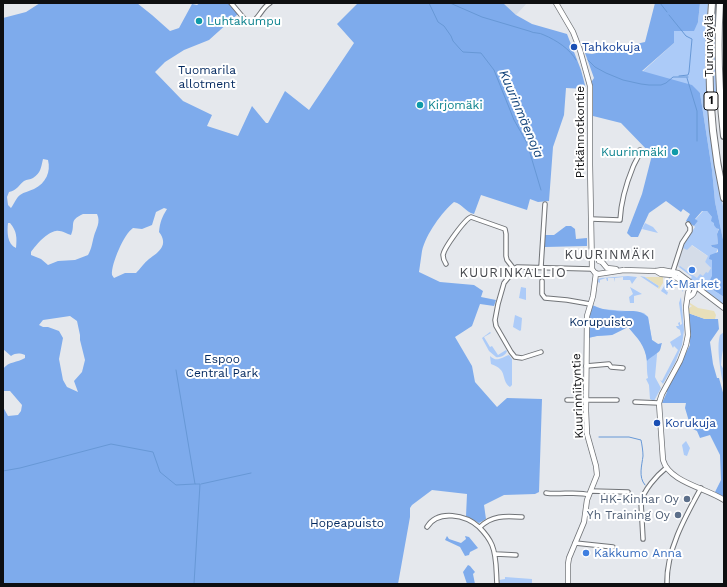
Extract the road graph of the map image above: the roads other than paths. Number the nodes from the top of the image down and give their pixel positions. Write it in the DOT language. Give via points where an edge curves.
graph roads {
  1 [pos="231,3"];
  2 [pos="270,3"];
  3 [pos="556,3"];
  4 [pos="712,3"];
  5 [pos="720,3"];
  6 [pos="724,4"];
  7 [pos="719,38"];
  8 [pos="724,136"];
  9 [pos="640,150"];
  10 [pos="724,198"];
  11 [pos="545,204"];
  12 [pos="590,219"];
  13 [pos="688,224"];
  14 [pos="591,243"];
  15 [pos="598,261"];
  16 [pos="446,264"];
  17 [pos="605,266"];
  18 [pos="541,267"];
  19 [pos="514,269"];
  20 [pos="595,270"];
  21 [pos="624,270"];
  22 [pos="673,273"];
  23 [pos="542,281"];
  24 [pos="693,287"];
  25 [pos="590,304"];
  26 [pos="724,308"];
  27 [pos="541,352"];
  28 [pos="586,366"];
  29 [pos="623,368"];
  30 [pos="567,400"];
  31 [pos="617,400"];
  32 [pos="586,401"];
  33 [pos="635,402"];
  34 [pos="659,403"];
  35 [pos="666,468"];
  36 [pos="701,488"];
  37 [pos="628,492"];
  38 [pos="546,493"];
  39 [pos="590,493"];
  40 [pos="724,500"];
  41 [pos="522,517"];
  42 [pos="427,527"];
  43 [pos="480,527"];
  44 [pos="642,539"];
  45 [pos="575,543"];
  46 [pos="613,547"];
  47 [pos="496,554"];
  48 [pos="516,555"];
  49 [pos="497,584"];
  50 [pos="568,584"];
  51 [pos="668,584"];
  1 -- 2 [label="street" via="250,23"];
  3 -- 12 [label="street, Pitkännotkontie" via="573,32 590,86"];
  4 -- 10 [label="highway, Turunväylä / 1" via="710,95"];
  5 -- 7 [label="highway, Turunväylä / 1"];
  6 -- 7 [label="highway"];
  7 -- 8 [label="highway, Turunväylä / 1"];
  9 -- 12 [label="street" via="622,198 620,220"];
  11 -- 18 [label="street"];
  12 -- 14 [label="street, Pitkännotkontie"];
  13 -- 22 [label="street" via="690,231 682,243"];
  14 -- 15 [label="street, Pitkännotkontie"];
  14 -- 20 [label="street, Pitkännotkontie"];
  15 -- 17 [label="street"];
  15 -- 20 [label="street"];
  16 -- 19 [label="street" via="443,256 445,249 465,221 471,217 506,231 506,256"];
  17 -- 20 [label="street" via="604,271"];
  17 -- 21 [label="street"];
  18 -- 19 [label="street"];
  18 -- 20 [label="street"];
  19 -- 27 [label="street" via="504,283 495,320 496,326 515,357 522,358"];
  20 -- 21 [label="street"];
  20 -- 25 [label="street, Kuurinniityntie"];
  21 -- 22 [label="street"];
  22 -- 24 [label="street"];
  23 -- 25 [label="street" via="542,294 545,298"];
  24 -- 26 [label="street"];
  24 -- 34 [label="street" via="688,293 686,307 686,345"];
  25 -- 28 [label="street, Kuurinniityntie" via="586,325"];
  28 -- 29 [label="street" via="609,364 611,367"];
  28 -- 32 [label="street, Kuurinniityntie"];
  30 -- 32 [label="street"];
  31 -- 32 [label="street"];
  32 -- 39 [label="street, Kuurinniityntie" via="587,434 597,469"];
  33 -- 34 [label="street"];
  34 -- 35 [label="street" via="661,450"];
  35 -- 36 [label="street" via="675,477"];
  35 -- 44 [label="street" via="642,498"];
  36 -- 40 [label="street"];
  36 -- 51 [label="street" via="672,546 667,566"];
  37 -- 39 [label="street"];
  38 -- 39 [label="street"];
  39 -- 45 [label="street, Kuurinniityntie" via="584,522"];
  41 -- 43 [label="street" via="498,516"];
  42 -- 43 [label="street" via="437,517 453,516 466,519"];
  43 -- 47 [label="street"];
  45 -- 46 [label="street"];
  45 -- 50 [label="street, Kuurinniityntie" via="568,564"];
  47 -- 48 [label="street"];
  47 -- 49 [label="street"];
}
